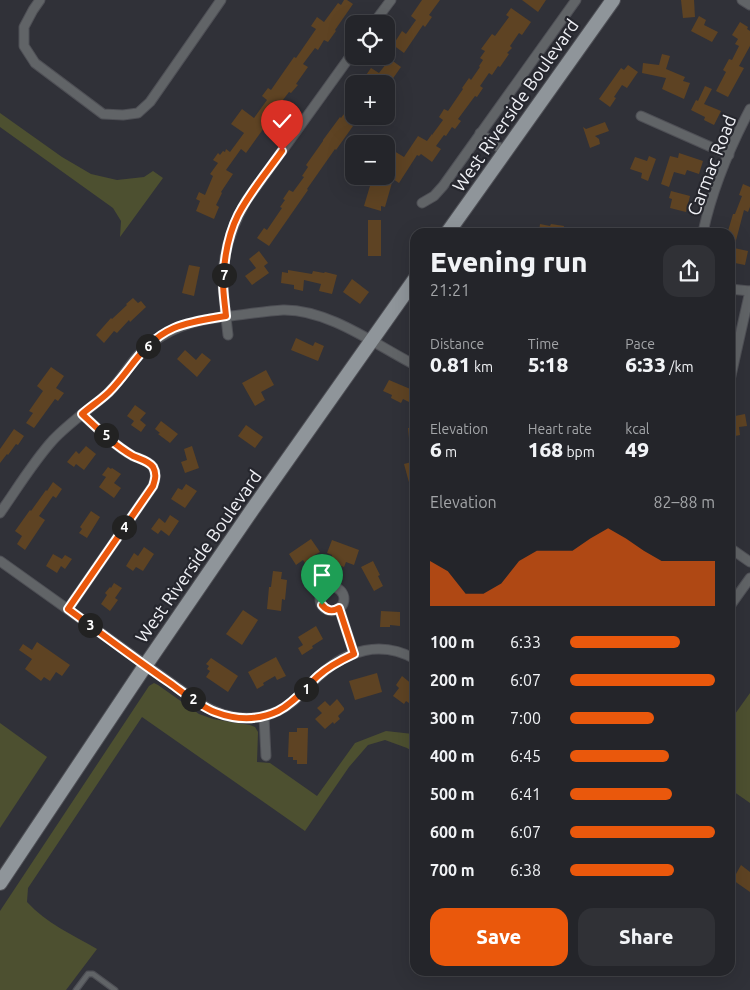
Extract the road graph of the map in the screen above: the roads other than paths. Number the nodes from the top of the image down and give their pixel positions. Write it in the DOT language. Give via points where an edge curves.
graph roads {
  1 [pos="40,0"];
  2 [pos="221,0"];
  3 [pos="390,0"];
  4 [pos="576,0"];
  5 [pos="613,0"];
  6 [pos="742,0"];
  7 [pos="750,6"];
  8 [pos="380,15"];
  9 [pos="345,64"];
  10 [pos="750,109"];
  11 [pos="641,116"];
  12 [pos="480,133"];
  13 [pos="505,152"];
  14 [pos="729,155"];
  15 [pos="422,203"];
  16 [pos="451,228"];
  17 [pos="704,228"];
  18 [pos="410,286"];
  19 [pos="735,290"];
  20 [pos="750,291"];
  21 [pos="226,316"];
  22 [pos="228,335"];
  23 [pos="371,341"];
  24 [pos="735,358"];
  25 [pos="410,362"];
  26 [pos="82,414"];
  27 [pos="0,514"];
  28 [pos="735,552"];
  29 [pos="0,561"];
  30 [pos="750,562"];
  31 [pos="750,578"];
  32 [pos="735,599"];
  33 [pos="339,608"];
  34 [pos="68,609"];
  35 [pos="354,654"];
  36 [pos="410,656"];
  37 [pos="145,666"];
  38 [pos="264,717"];
  39 [pos="266,756"];
  40 [pos="0,883"];
  41 [pos="76,990"];
  42 [pos="115,990"];
  1 -- 2 [label="street" via="24,26 24,46 35,63 103,114 123,115 138,113 150,102"];
  3 -- 8 [label="street"];
  4 -- 12 [label="street"];
  5 -- 13 [label="main road, West Riverside Boulevard"];
  6 -- 7 [label="street"];
  9 -- 21 [label="street" via="238,216 226,254 223,282"];
  10 -- 14 [label="street, Carmac Road"];
  11 -- 14 [label="street"];
  12 -- 13 [label="street"];
  12 -- 15 [label="street" via="443,186"];
  13 -- 16 [label="main road, West Riverside Boulevard"];
  14 -- 17 [label="street, Carmac Road"];
  18 -- 23 [label="main road, West Riverside Boulevard"];
  19 -- 20 [label="street"];
  20 -- 24 [label="street"];
  21 -- 22 [label="street"];
  21 -- 23 [label="street" via="285,310 305,313 342,325"];
  21 -- 26 [label="street" via="191,322 160,336 145,348 108,392"];
  23 -- 25 [label="street"];
  23 -- 37 [label="main road, West Riverside Boulevard"];
  26 -- 27 [label="street" via="44,451"];
  26 -- 34 [label="street" via="125,450 150,464 155,478 153,486"];
  28 -- 30 [label="street"];
  29 -- 34 [label="street"];
  31 -- 32 [label="street"];
  33 -- 35 [label="street"];
  34 -- 37 [label="street"];
  35 -- 36 [label="street" via="391,649"];
  35 -- 38 [label="street" via="319,675 289,704"];
  37 -- 38 [label="street" via="213,711 237,718"];
  37 -- 40 [label="main road, West Riverside Boulevard"];
  38 -- 39 [label="street"];
  41 -- 42 [label="lane" via="88,974 93,974"];
}
